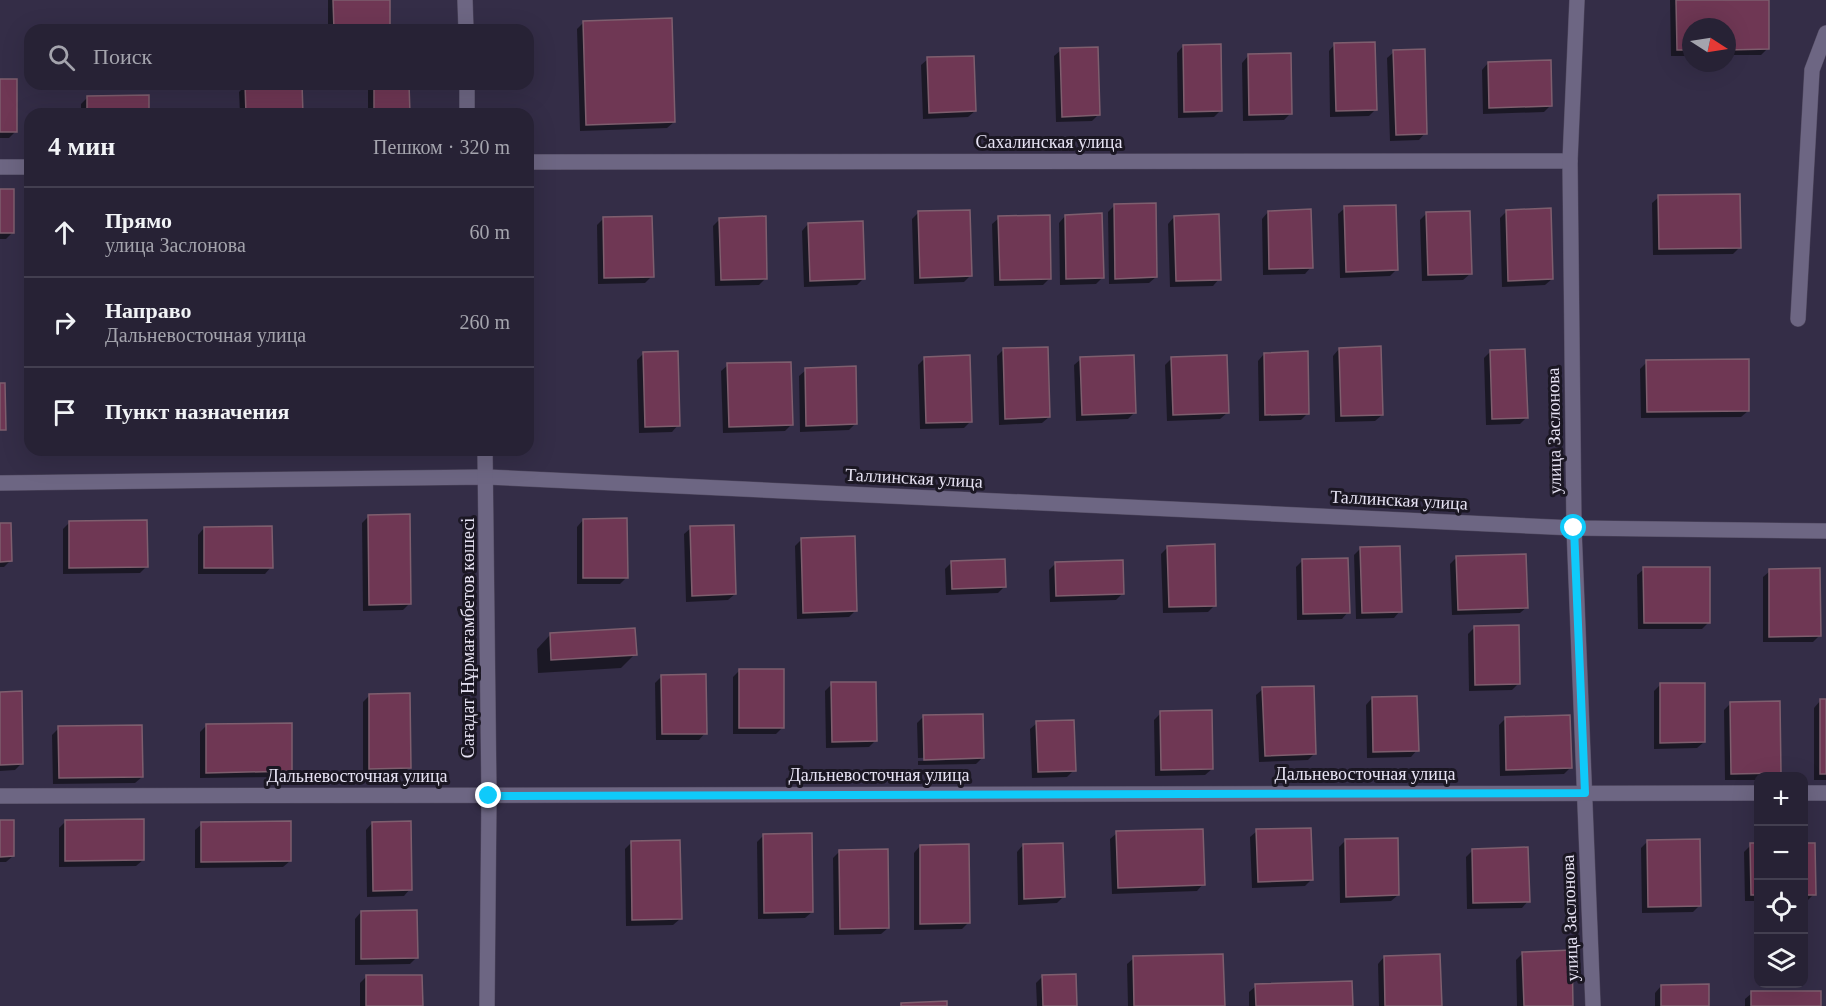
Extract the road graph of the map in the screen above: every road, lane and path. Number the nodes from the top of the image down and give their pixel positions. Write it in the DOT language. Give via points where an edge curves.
graph roads {
  1 [pos="465,0"];
  2 [pos="1577,0"];
  3 [pos="466,24"];
  4 [pos="1826,33"];
  5 [pos="467,90"];
  6 [pos="467,108"];
  7 [pos="1570,161"];
  8 [pos="534,162"];
  9 [pos="0,167"];
  10 [pos="24,167"];
  11 [pos="1798,319"];
  12 [pos="485,456"];
  13 [pos="487,477"];
  14 [pos="0,483"];
  15 [pos="1574,528"];
  16 [pos="1826,531"];
  17 [pos="1585,793"];
  18 [pos="1754,793"];
  19 [pos="1808,794"];
  20 [pos="1826,794"];
  21 [pos="0,796"];
  22 [pos="489,796"];
  23 [pos="488,1006"];
  24 [pos="1593,1006"];
  1 -- 3 [label="street"];
  2 -- 7 [label="street, улица Заслонова"];
  4 -- 11 [label="street" via="1812,70"];
  5 -- 6 [label="street"];
  7 -- 8 [label="street, Сахалинская улица"];
  7 -- 15 [label="street, улица Заслонова"];
  9 -- 10 [label="street"];
  12 -- 13 [label="street, Сағадат Нұрмағамбетов көшесі"];
  13 -- 14 [label="street, Таллинская улица"];
  13 -- 15 [label="street, Таллинская улица"];
  13 -- 22 [label="street, Сағадат Нұрмағамбетов көшесі"];
  15 -- 16 [label="street, Таллинская улица"];
  15 -- 17 [label="street, улица Заслонова"];
  17 -- 18 [label="street, Дальневосточная улица"];
  17 -- 22 [label="street, Дальневосточная улица"];
  17 -- 24 [label="street, улица Заслонова"];
  19 -- 20 [label="street"];
  21 -- 22 [label="street, Дальневосточная улица"];
  22 -- 23 [label="street, Сағадат Нұрмағамбетов көшесі"];
}
